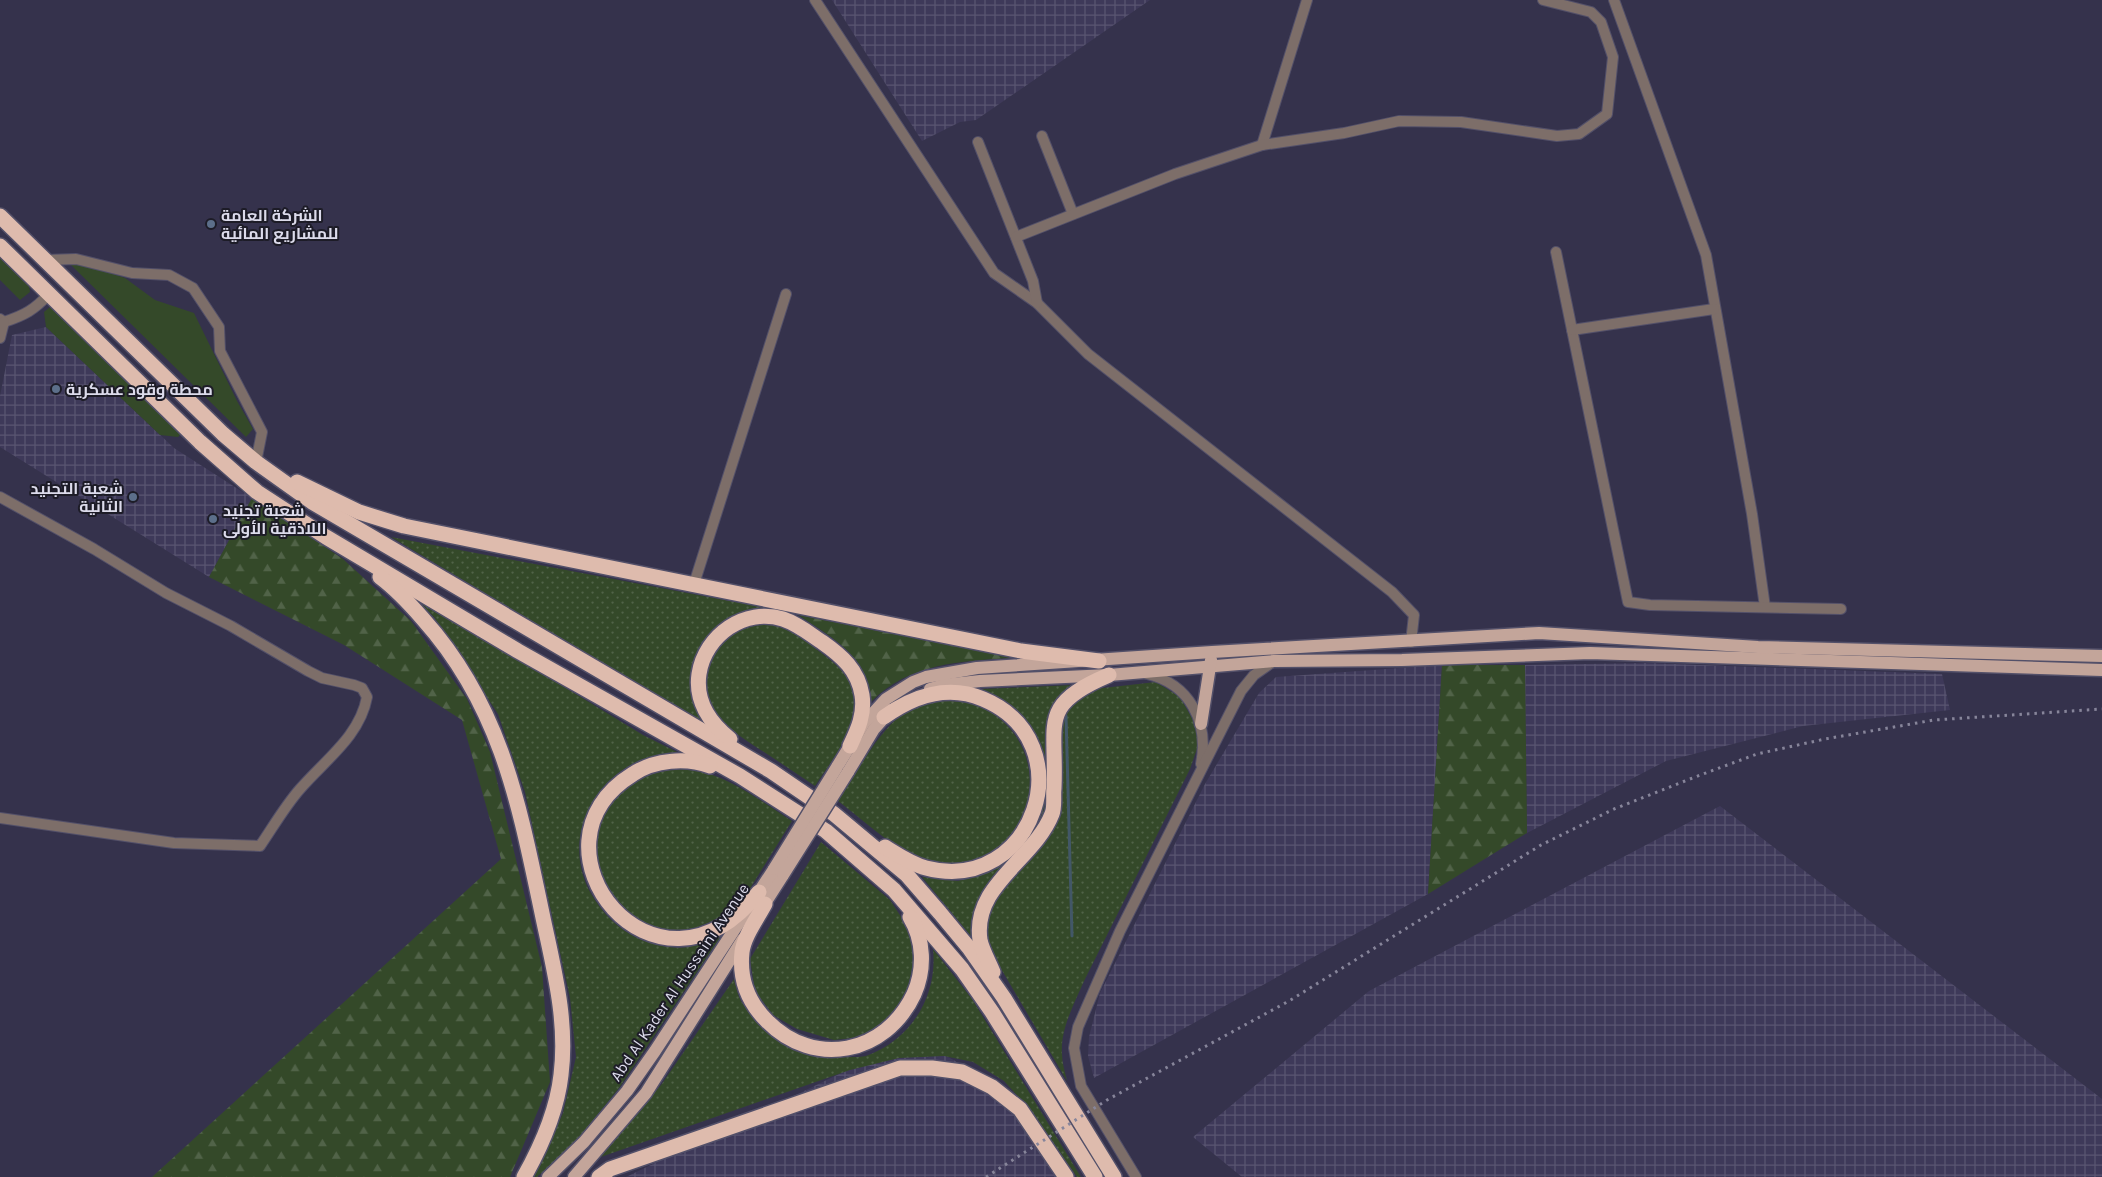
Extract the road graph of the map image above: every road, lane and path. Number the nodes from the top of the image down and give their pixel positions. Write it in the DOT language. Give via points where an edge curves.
graph roads {
  1 [pos="815,0"];
  2 [pos="1307,0"];
  3 [pos="1543,0"];
  4 [pos="1614,0"];
  5 [pos="1042,136"];
  6 [pos="978,142"];
  7 [pos="1262,145"];
  8 [pos="1073,214"];
  9 [pos="0,216"];
  10 [pos="1016,236"];
  11 [pos="0,246"];
  12 [pos="1556,252"];
  13 [pos="46,260"];
  14 [pos="49,294"];
  15 [pos="786,294"];
  16 [pos="1037,303"];
  17 [pos="1714,309"];
  18 [pos="2,320"];
  19 [pos="1572,330"];
  20 [pos="0,338"];
  21 [pos="256,462"];
  22 [pos="0,497"];
  23 [pos="326,537"];
  24 [pos="694,584"];
  25 [pos="1764,607"];
  26 [pos="1841,608"];
  27 [pos="1411,642"];
  28 [pos="1212,652"];
  29 [pos="2102,656"];
  30 [pos="1098,661"];
  31 [pos="1274,661"];
  32 [pos="1210,668"];
  33 [pos="2102,670"];
  34 [pos="1142,673"];
  35 [pos="1109,675"];
  36 [pos="884,717"];
  37 [pos="1201,724"];
  38 [pos="850,746"];
  39 [pos="843,769"];
  40 [pos="771,771"];
  41 [pos="740,776"];
  42 [pos="1198,777"];
  43 [pos="834,814"];
  44 [pos="0,818"];
  45 [pos="894,890"];
  46 [pos="762,898"];
  47 [pos="1004,998"];
  48 [pos="524,1177"];
  49 [pos="548,1177"];
  50 [pos="574,1177"];
  51 [pos="599,1177"];
  52 [pos="1066,1177"];
  53 [pos="1095,1177"];
  54 [pos="1114,1177"];
  55 [pos="1136,1177"];
  1 -- 16 [label="street" via="994,273"];
  2 -- 7 [label="street"];
  3 -- 7 [label="street" via="1591,12 1602,22 1613,57 1607,114 1579,134 1556,136 1461,122 1399,121"];
  4 -- 17 [label="street" via="1706,255"];
  5 -- 8 [label="street"];
  6 -- 10 [label="street"];
  7 -- 8 [label="street" via="1175,174"];
  8 -- 10 [label="street"];
  9 -- 13 [label="highway"];
  10 -- 16 [label="street" via="1033,281"];
  11 -- 14 [label="highway"];
  12 -- 19 [label="street"];
  13 -- 21 [label="highway" via="223,434"];
  13 -- 21 [label="street" via="76,258 132,273 169,274 194,288 219,327 220,351 262,432"];
  14 -- 18 [label="street" via="23,316"];
  14 -- 23 [label="highway" via="226,465 257,492"];
  15 -- 24 [label="street"];
  16 -- 27 [label="street" via="1088,354 1392,592 1414,615"];
  17 -- 19 [label="street"];
  17 -- 25 [label="street" via="1752,514"];
  18 -- 20 [label="street"];
  19 -- 25 [label="street" via="1628,602 1650,606"];
  21 -- 24 [label="highway" via="359,512 404,526"];
  21 -- 40 [label="highway" via="312,502"];
  22 -- 44 [label="street" via="308,671 322,678 354,684 367,696 359,723 299,790 260,846 174,843"];
  23 -- 41 [label="highway" via="518,651"];
  23 -- 48 [label="highway" via="387,582 433,630 473,687 505,759 519,806 555,976 563,1048 557,1098 548,1130"];
  24 -- 30 [label="highway" via="1022,651"];
  25 -- 26 [label="street"];
  27 -- 28 [label="main road"];
  27 -- 29 [label="main road" via="1539,633 1758,647"];
  28 -- 30 [label="main road"];
  28 -- 32 [label="main road"];
  30 -- 38 [label="main road" via="976,668 926,677 886,699"];
  31 -- 32 [label="main road"];
  31 -- 33 [label="main road" via="1590,653"];
  31 -- 42 [label="street" via="1254,675 1242,691"];
  32 -- 34 [label="main road"];
  32 -- 37 [label="main road"];
  34 -- 35 [label="main road"];
  34 -- 37 [label="street" via="1158,676 1186,696"];
  35 -- 36 [label="main road" via="944,685 906,699"];
  35 -- 47 [label="highway" via="1083,686 1066,698 1059,709 1054,727 1052,813 1041,836 989,894 981,915 980,940"];
  36 -- 39 [label="main road"];
  36 -- 43 [label="highway" via="922,696 950,692 978,696 1003,710 1026,735 1035,754 1038,795 1030,821 1004,853 979,866 952,871 924,868 911,862"];
  37 -- 42 [label="street" via="1204,747"];
  38 -- 39 [label="main road"];
  38 -- 40 [label="highway" via="860,725 862,700 856,675 844,658 791,622 771,617 741,621 723,631 709,646 699,676 700,698 715,726"];
  39 -- 46 [label="main road, Abd Al Kader Al Hussaini Avenue, bridge"];
  40 -- 43 [label="highway"];
  41 -- 45 [label="highway" via="826,831"];
  41 -- 46 [label="highway" via="692,761 663,763 635,772 614,788 597,813 590,839 590,865 599,890 614,912 637,928 665,938 694,938 722,928"];
  42 -- 55 [label="street" via="1120,931 1078,1027 1074,1048 1081,1086"];
  43 -- 47 [label="highway" via="907,875 969,948"];
  45 -- 46 [label="highway" via="918,930 922,965 918,985 900,1017 889,1029 858,1046 841,1049 806,1047 788,1038 772,1026 748,996 743,980 742,951"];
  45 -- 53 [label="highway" via="962,969"];
  46 -- 49 [label="main road, Abd Al Kader Al Hussaini Avenue" via="627,1091 584,1142"];
  46 -- 50 [label="main road, Abd Al Kader Al Hussaini Avenue" via="646,1093"];
  47 -- 54 [label="highway"];
  51 -- 52 [label="highway" via="610,1169 900,1068 962,1072 992,1087 1020,1109"];
}
